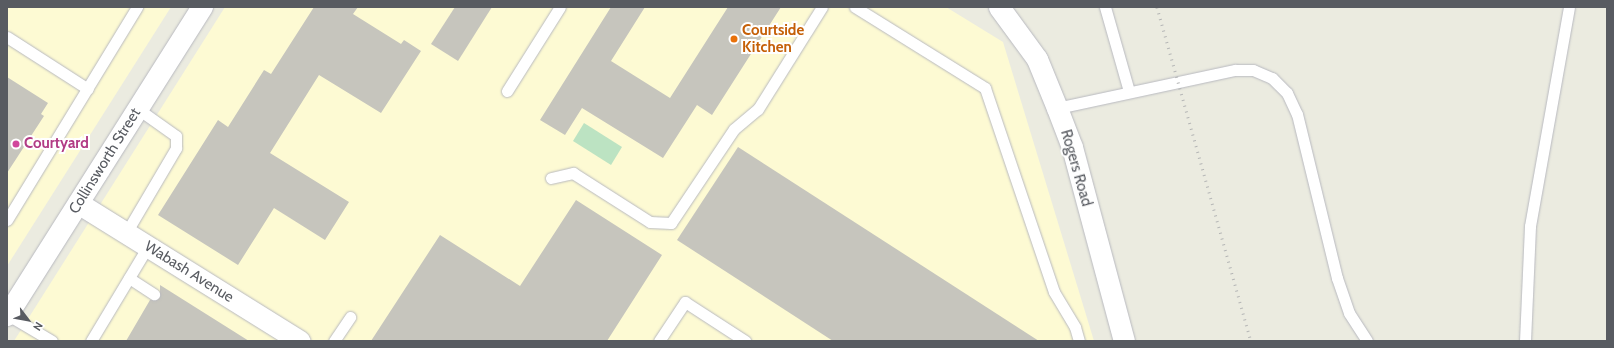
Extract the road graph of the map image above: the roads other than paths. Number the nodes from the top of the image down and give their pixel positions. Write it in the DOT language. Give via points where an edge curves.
graph roads {
  1 [pos="137,7"];
  2 [pos="202,7"];
  3 [pos="560,7"];
  4 [pos="822,7"];
  5 [pos="855,7"];
  6 [pos="999,7"];
  7 [pos="1104,7"];
  8 [pos="1569,7"];
  9 [pos="7,36"];
  10 [pos="88,89"];
  11 [pos="507,91"];
  12 [pos="1129,91"];
  13 [pos="1057,108"];
  14 [pos="138,109"];
  15 [pos="550,178"];
  16 [pos="78,203"];
  17 [pos="7,220"];
  18 [pos="126,233"];
  19 [pos="148,246"];
  20 [pos="129,278"];
  21 [pos="154,294"];
  22 [pos="7,315"];
  23 [pos="350,317"];
  24 [pos="52,341"];
  25 [pos="91,341"];
  26 [pos="300,341"];
  27 [pos="334,341"];
  28 [pos="659,341"];
  29 [pos="745,341"];
  30 [pos="1079,341"];
  31 [pos="1124,341"];
  32 [pos="1367,341"];
  33 [pos="1525,341"];
  1 -- 10 [label="lane"];
  2 -- 14 [label="street, Collinsworth Street"];
  3 -- 11 [label="lane"];
  4 -- 15 [label="lane" via="758,109 734,128 671,223 650,222 573,173"];
  5 -- 30 [label="lane" via="985,88 1054,292 1075,327"];
  6 -- 13 [label="street, Rogers Road" via="1036,59"];
  7 -- 12 [label="lane"];
  8 -- 33 [label="lane" via="1530,226"];
  9 -- 10 [label="lane"];
  10 -- 17 [label="lane"];
  12 -- 13 [label="lane"];
  12 -- 32 [label="lane" via="1220,72 1253,70 1272,78 1287,93 1297,114 1348,313"];
  13 -- 31 [label="street, Rogers Road" via="1072,147"];
  14 -- 16 [label="street, Collinsworth Street"];
  14 -- 18 [label="lane" via="176,136 176,148"];
  16 -- 18 [label="street, Wabash Avenue"];
  16 -- 22 [label="street, Collinsworth Street"];
  18 -- 19 [label="street, Wabash Avenue"];
  19 -- 20 [label="lane"];
  19 -- 26 [label="street, Wabash Avenue"];
  20 -- 21 [label="lane"];
  20 -- 25 [label="lane"];
  22 -- 24 [label="lane"];
  23 -- 27 [label="lane"];
  28 -- 29 [label="lane" via="685,302"];
}
